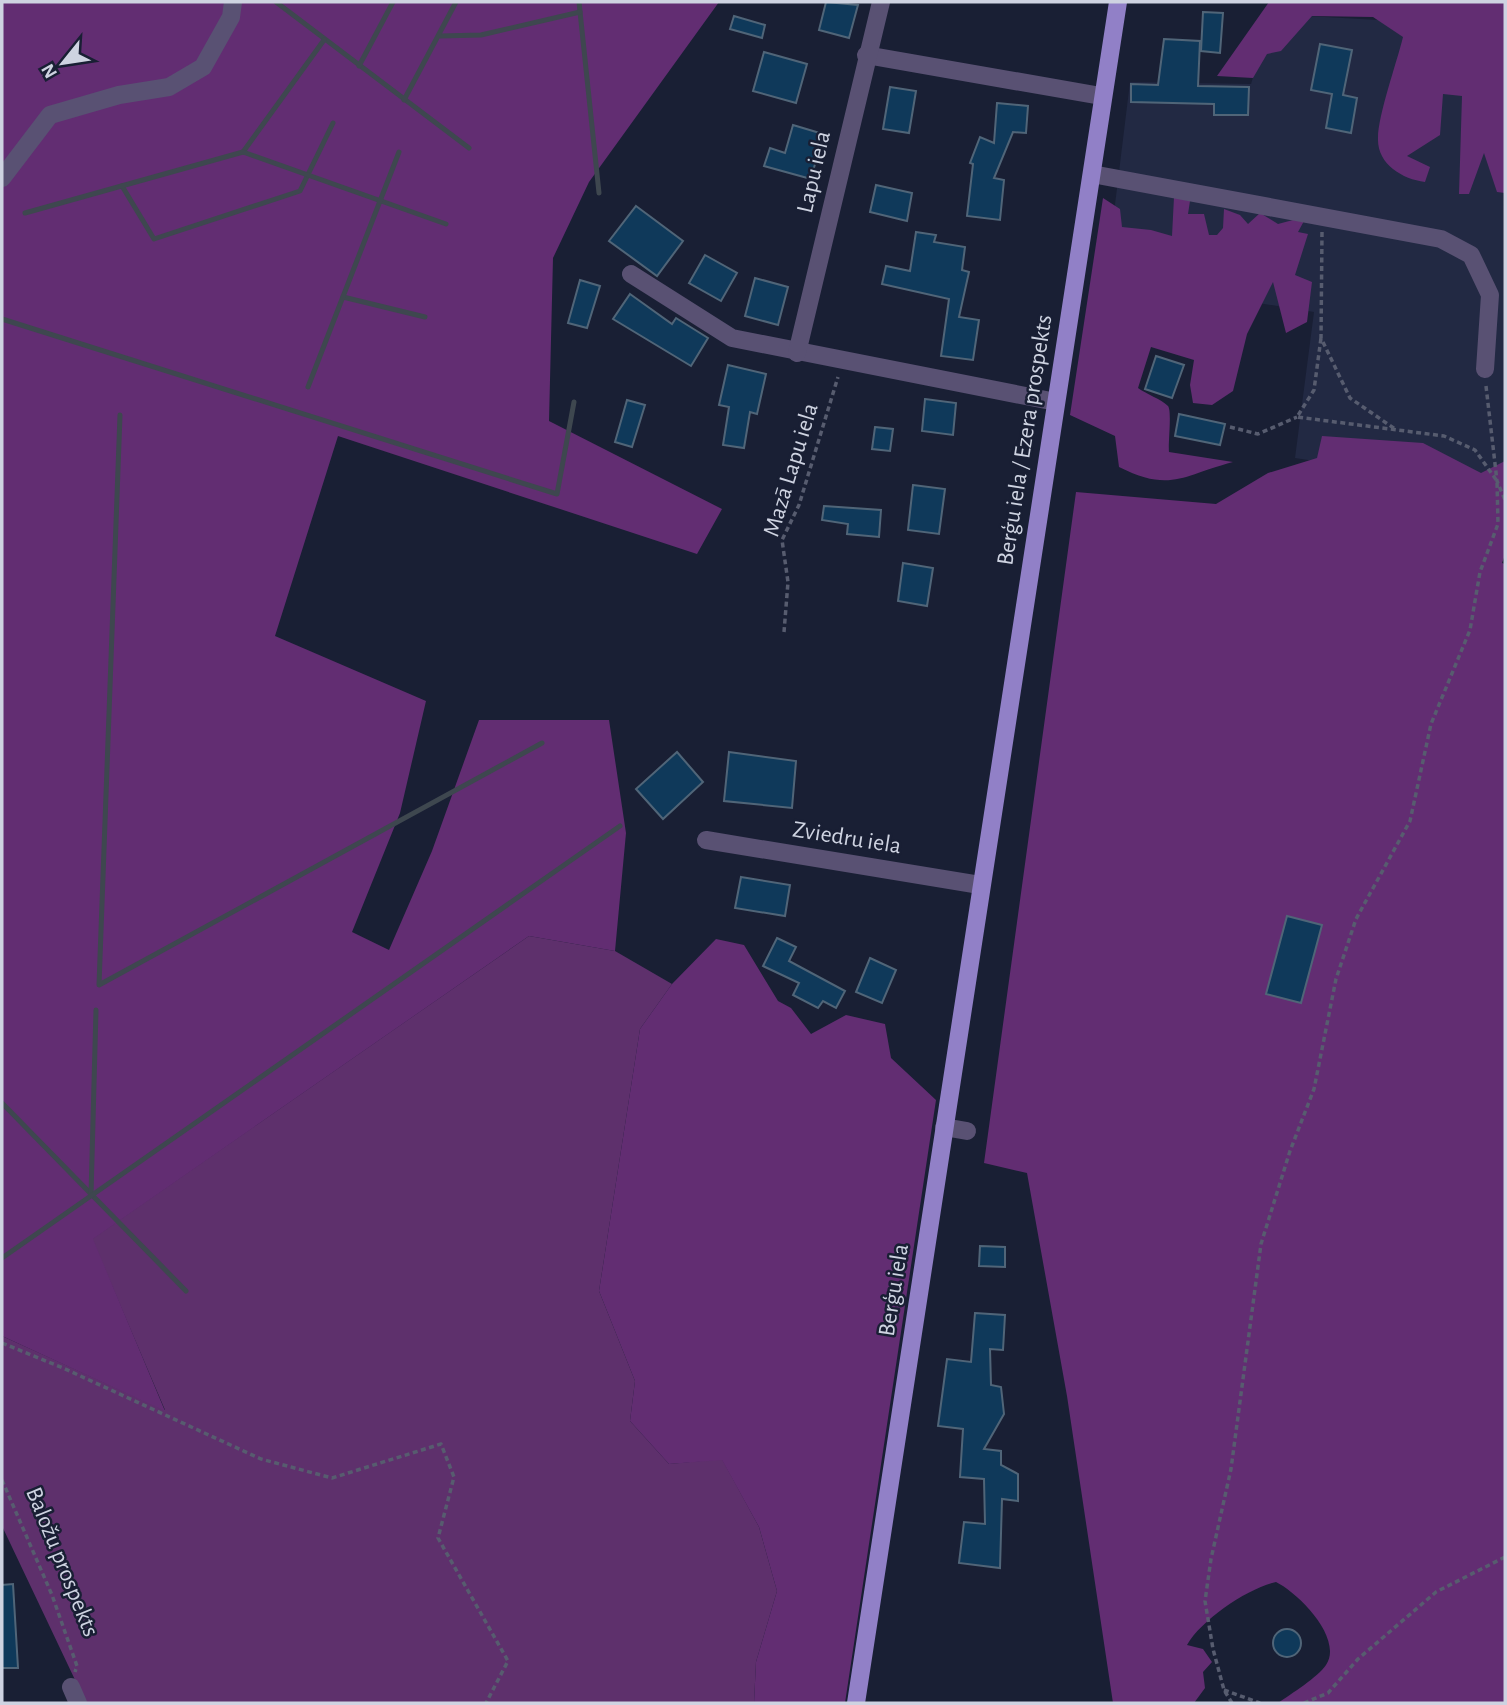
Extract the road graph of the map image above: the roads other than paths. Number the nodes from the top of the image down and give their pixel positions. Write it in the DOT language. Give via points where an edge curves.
graph roads {
  1 [pos="233,2"];
  2 [pos="881,2"];
  3 [pos="1118,2"];
  4 [pos="866,55"];
  5 [pos="1101,96"];
  6 [pos="1092,174"];
  7 [pos="2,178"];
  8 [pos="631,274"];
  9 [pos="797,353"];
  10 [pos="1485,369"];
  11 [pos="1056,402"];
  12 [pos="706,840"];
  13 [pos="980,885"];
  14 [pos="944,1127"];
  15 [pos="967,1131"];
  16 [pos="856,1703"];
  1 -- 7 [label="street" via="231,17 203,67 169,87 119,95 50,115"];
  2 -- 4 [label="street, Lapu iela"];
  3 -- 5 [label="main road, Berģu iela / Ezera prospekts"];
  4 -- 5 [label="street"];
  4 -- 9 [label="street, Lapu iela"];
  5 -- 6 [label="main road, Berģu iela / Ezera prospekts"];
  6 -- 10 [label="street" via="1441,239 1471,256 1490,295"];
  6 -- 11 [label="main road, Berģu iela / Ezera prospekts"];
  8 -- 9 [label="street" via="732,338"];
  9 -- 11 [label="street"];
  11 -- 13 [label="main road, Berģu iela / Ezera prospekts"];
  12 -- 13 [label="street, Zviedru iela"];
  13 -- 14 [label="main road, Berģu iela"];
  14 -- 15 [label="street"];
  14 -- 16 [label="main road, Berģu iela"];
}
